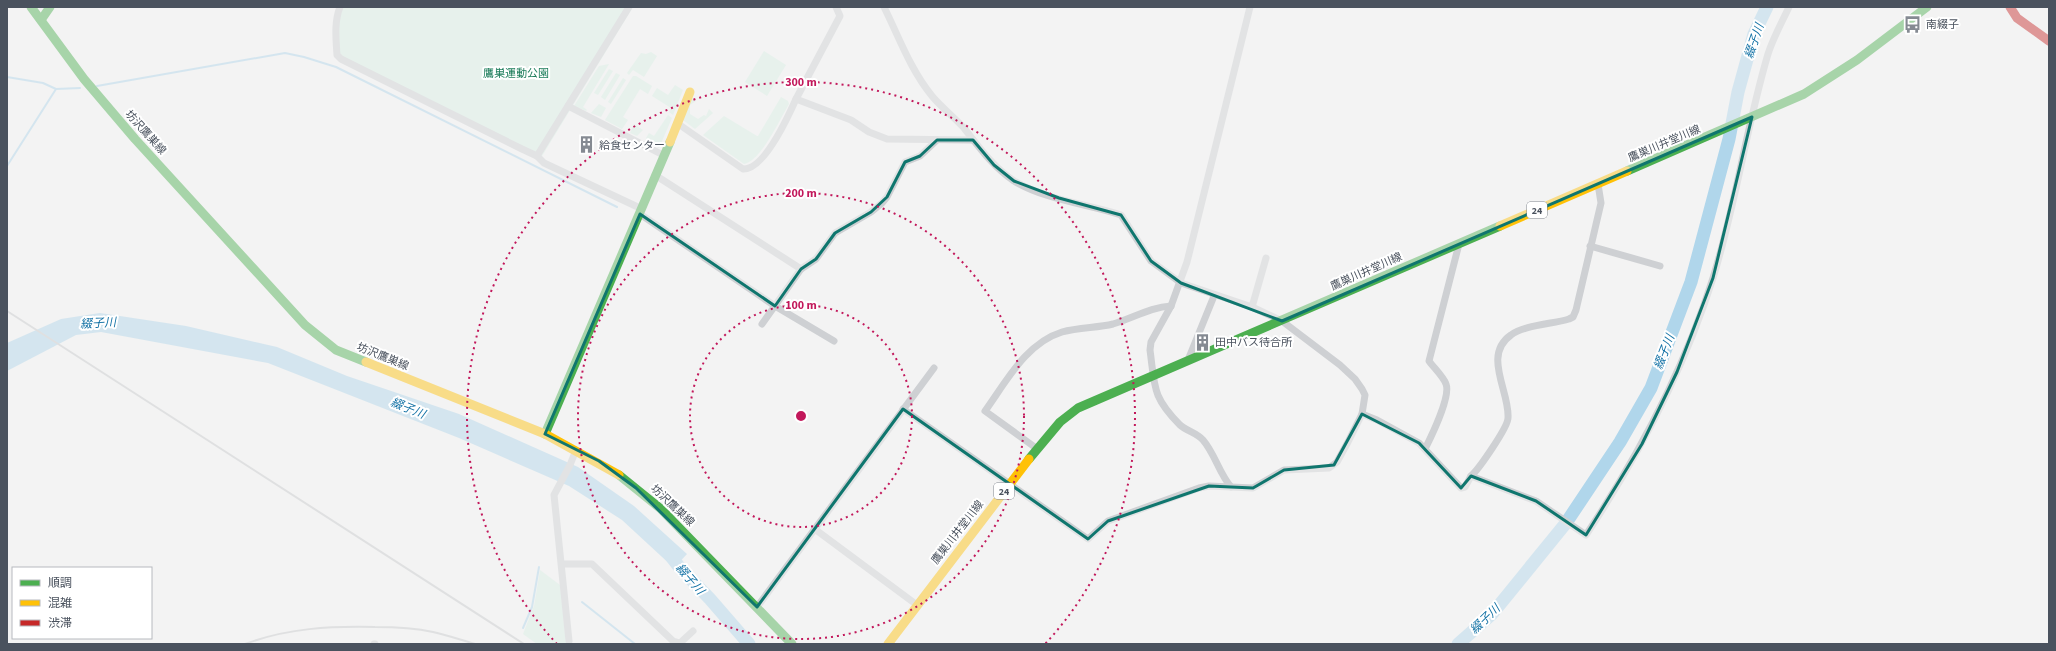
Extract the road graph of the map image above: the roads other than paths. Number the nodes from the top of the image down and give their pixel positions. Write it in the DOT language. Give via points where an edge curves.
graph roads {
  1 [pos="31,7"];
  2 [pos="50,7"];
  3 [pos="340,7"];
  4 [pos="629,7"];
  5 [pos="836,7"];
  6 [pos="884,7"];
  7 [pos="1250,7"];
  8 [pos="1789,7"];
  9 [pos="1927,7"];
  10 [pos="2010,7"];
  11 [pos="41,20"];
  12 [pos="2049,41"];
  13 [pos="690,92"];
  14 [pos="796,99"];
  15 [pos="568,106"];
  16 [pos="1751,117"];
  17 [pos="677,123"];
  18 [pos="938,140"];
  19 [pos="973,140"];
  20 [pos="538,156"];
  21 [pos="663,156"];
  22 [pos="655,175"];
  23 [pos="1598,184"];
  24 [pos="641,212"];
  25 [pos="1459,244"];
  26 [pos="1590,246"];
  27 [pos="1266,258"];
  28 [pos="1660,266"];
  29 [pos="801,269"];
  30 [pos="1181,283"];
  31 [pos="1214,296"];
  32 [pos="775,306"];
  33 [pos="1171,306"];
  34 [pos="1252,307"];
  35 [pos="1282,321"];
  36 [pos="762,324"];
  37 [pos="834,341"];
  38 [pos="1188,361"];
  39 [pos="934,368"];
  40 [pos="1153,376"];
  41 [pos="903,409"];
  42 [pos="1362,414"];
  43 [pos="545,434"];
  44 [pos="1036,448"];
  45 [pos="1425,449"];
  46 [pos="575,454"];
  47 [pos="1471,476"];
  48 [pos="1009,485"];
  49 [pos="1231,488"];
  50 [pos="816,530"];
  51 [pos="562,564"];
  52 [pos="917,604"];
  53 [pos="757,607"];
  54 [pos="694,631"];
  55 [pos="569,641"];
  56 [pos="792,644"];
  57 [pos="888,644"];
  1 -- 11 [label="main road, 坊沢鷹巣線"];
  2 -- 11 [label="main road"];
  3 -- 20 [label="street" via="336,29 337,55 341,59"];
  4 -- 15 [label="street"];
  5 -- 14 [label="street" via="840,16"];
  6 -- 19 [label="street" via="906,55 922,82"];
  7 -- 30 [label="street"];
  8 -- 16 [label="street" via="1768,52"];
  9 -- 16 [label="main road, 鷹巣川井堂川線 / 24" via="1828,80 1804,94"];
  10 -- 12 [label="main road" via="2017,18"];
  11 -- 43 [label="main road, 坊沢鷹巣線" via="84,79 135,139 305,325 326,344"];
  13 -- 17 [label="main road"];
  14 -- 17 [label="street" via="772,143 757,163 749,169 743,169"];
  14 -- 18 [label="street" via="850,120 882,138"];
  15 -- 20 [label="street"];
  15 -- 21 [label="street"];
  16 -- 23 [label="main road, 鷹巣川井堂川線 / 24"];
  16 -- 47 [label="street" via="1713,278 1678,372 1659,413 1586,535 1536,501"];
  17 -- 21 [label="main road"];
  18 -- 19 [label="street"];
  18 -- 29 [label="street" via="920,156 905,162 882,203 834,233 816,259"];
  19 -- 30 [label="street" via="994,165 1014,181 1059,198 1122,215 1151,261"];
  20 -- 24 [label="street" via="544,163"];
  21 -- 22 [label="main road"];
  22 -- 24 [label="main road"];
  22 -- 29 [label="street"];
  23 -- 25 [label="main road, 鷹巣川井堂川線 / 24"];
  23 -- 26 [label="street" via="1601,203"];
  24 -- 32 [label="street"];
  24 -- 43 [label="main road"];
  25 -- 35 [label="main road, 鷹巣川井堂川線 / 24"];
  25 -- 45 [label="street" via="1429,361 1447,388 1441,414"];
  26 -- 28 [label="street"];
  26 -- 47 [label="street" via="1573,317 1553,324 1520,330 1511,334 1503,344 1498,358 1498,369 1508,408 1508,422"];
  27 -- 34 [label="street"];
  29 -- 32 [label="street"];
  30 -- 31 [label="street"];
  30 -- 33 [label="street"];
  31 -- 34 [label="street"];
  31 -- 38 [label="street"];
  32 -- 36 [label="street"];
  32 -- 37 [label="street"];
  33 -- 40 [label="street" via="1151,342"];
  33 -- 44 [label="street" via="1160,307 1112,324 1061,332 1025,355 985,411"];
  34 -- 35 [label="street"];
  35 -- 38 [label="main road, 鷹巣川井堂川線 / 24"];
  35 -- 42 [label="street" via="1355,379 1365,395"];
  38 -- 40 [label="main road, 鷹巣川井堂川線 / 24"];
  39 -- 41 [label="street"];
  40 -- 44 [label="main road, 鷹巣川井堂川線 / 24" via="1078,408 1050,431"];
  40 -- 49 [label="street" via="1163,406 1182,426 1203,441"];
  41 -- 48 [label="street"];
  41 -- 50 [label="street"];
  42 -- 45 [label="street" via="1419,443"];
  42 -- 49 [label="street" via="1337,462 1329,468 1284,470 1253,488"];
  43 -- 46 [label="main road, 坊沢鷹巣線"];
  44 -- 48 [label="main road, 鷹巣川井堂川線 / 24"];
  45 -- 47 [label="street" via="1461,488 1465,487"];
  46 -- 51 [label="street" via="554,494"];
  46 -- 53 [label="main road, 坊沢鷹巣線" via="599,461 661,509"];
  48 -- 49 [label="street" via="1088,539 1108,520 1175,496 1208,486"];
  48 -- 52 [label="main road, 鷹巣川井堂川線 / 24"];
  50 -- 52 [label="street"];
  50 -- 53 [label="street"];
  51 -- 54 [label="street" via="592,564 673,641 680,643"];
  51 -- 55 [label="street"];
  52 -- 57 [label="main road, 鷹巣川井堂川線 / 24"];
  53 -- 56 [label="main road, 坊沢鷹巣線"];
}
